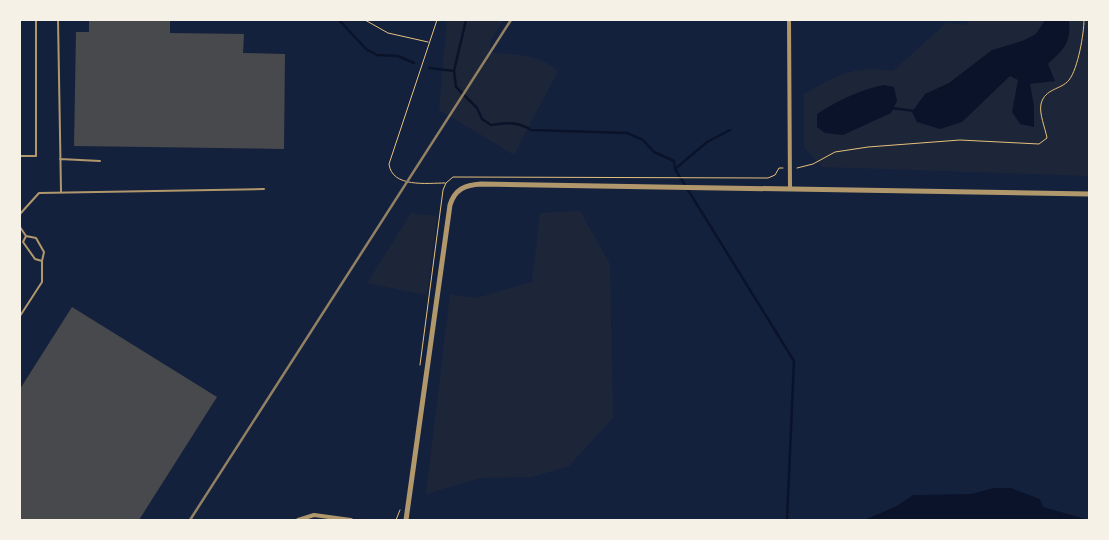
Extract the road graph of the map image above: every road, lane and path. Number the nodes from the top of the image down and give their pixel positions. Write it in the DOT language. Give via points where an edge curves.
graph roads {
  1 [pos="36,20"];
  2 [pos="58,20"];
  3 [pos="365,20"];
  4 [pos="368,20"];
  5 [pos="437,20"];
  6 [pos="789,20"];
  7 [pos="1084,20"];
  8 [pos="370,24"];
  9 [pos="428,42"];
  10 [pos="20,156"];
  11 [pos="60,159"];
  12 [pos="100,161"];
  13 [pos="780,168"];
  14 [pos="798,168"];
  15 [pos="446,183"];
  16 [pos="264,188"];
  17 [pos="790,190"];
  18 [pos="61,192"];
  19 [pos="1089,194"];
  20 [pos="20,214"];
  21 [pos="20,227"];
  22 [pos="26,236"];
  23 [pos="42,261"];
  24 [pos="20,316"];
  25 [pos="420,367"];
  26 [pos="400,510"];
  27 [pos="298,520"];
  28 [pos="352,520"];
  29 [pos="396,520"];
  30 [pos="406,520"];
  1 -- 10 [label="lane" via="36,156"];
  2 -- 11 [label="lane"];
  3 -- 8 [label="path"];
  4 -- 8 [label="path"];
  5 -- 9 [label="path"];
  6 -- 17 [label="street"];
  7 -- 14 [label="path" via="1071,77 1050,90 1041,105 1047,138 1043,143 1028,145 960,140 868,147 835,152"];
  8 -- 9 [label="path" via="388,33"];
  9 -- 15 [label="path" via="391,156 390,171 398,179 406,181"];
  11 -- 12 [label="lane"];
  11 -- 18 [label="lane"];
  13 -- 15 [label="path" via="768,178 458,176"];
  15 -- 25 [label="path"];
  16 -- 18 [label="lane"];
  17 -- 19 [label="street"];
  17 -- 30 [label="street" via="471,184 463,187 453,197 448,215"];
  18 -- 20 [label="lane" via="39,193"];
  21 -- 22 [label="lane"];
  22 -- 23 [label="lane" via="24,242 35,259"];
  22 -- 23 [label="lane" via="36,238 44,252"];
  23 -- 24 [label="lane" via="42,282"];
  26 -- 29 [label="path"];
  27 -- 28 [label="street" via="314,515"];
}
